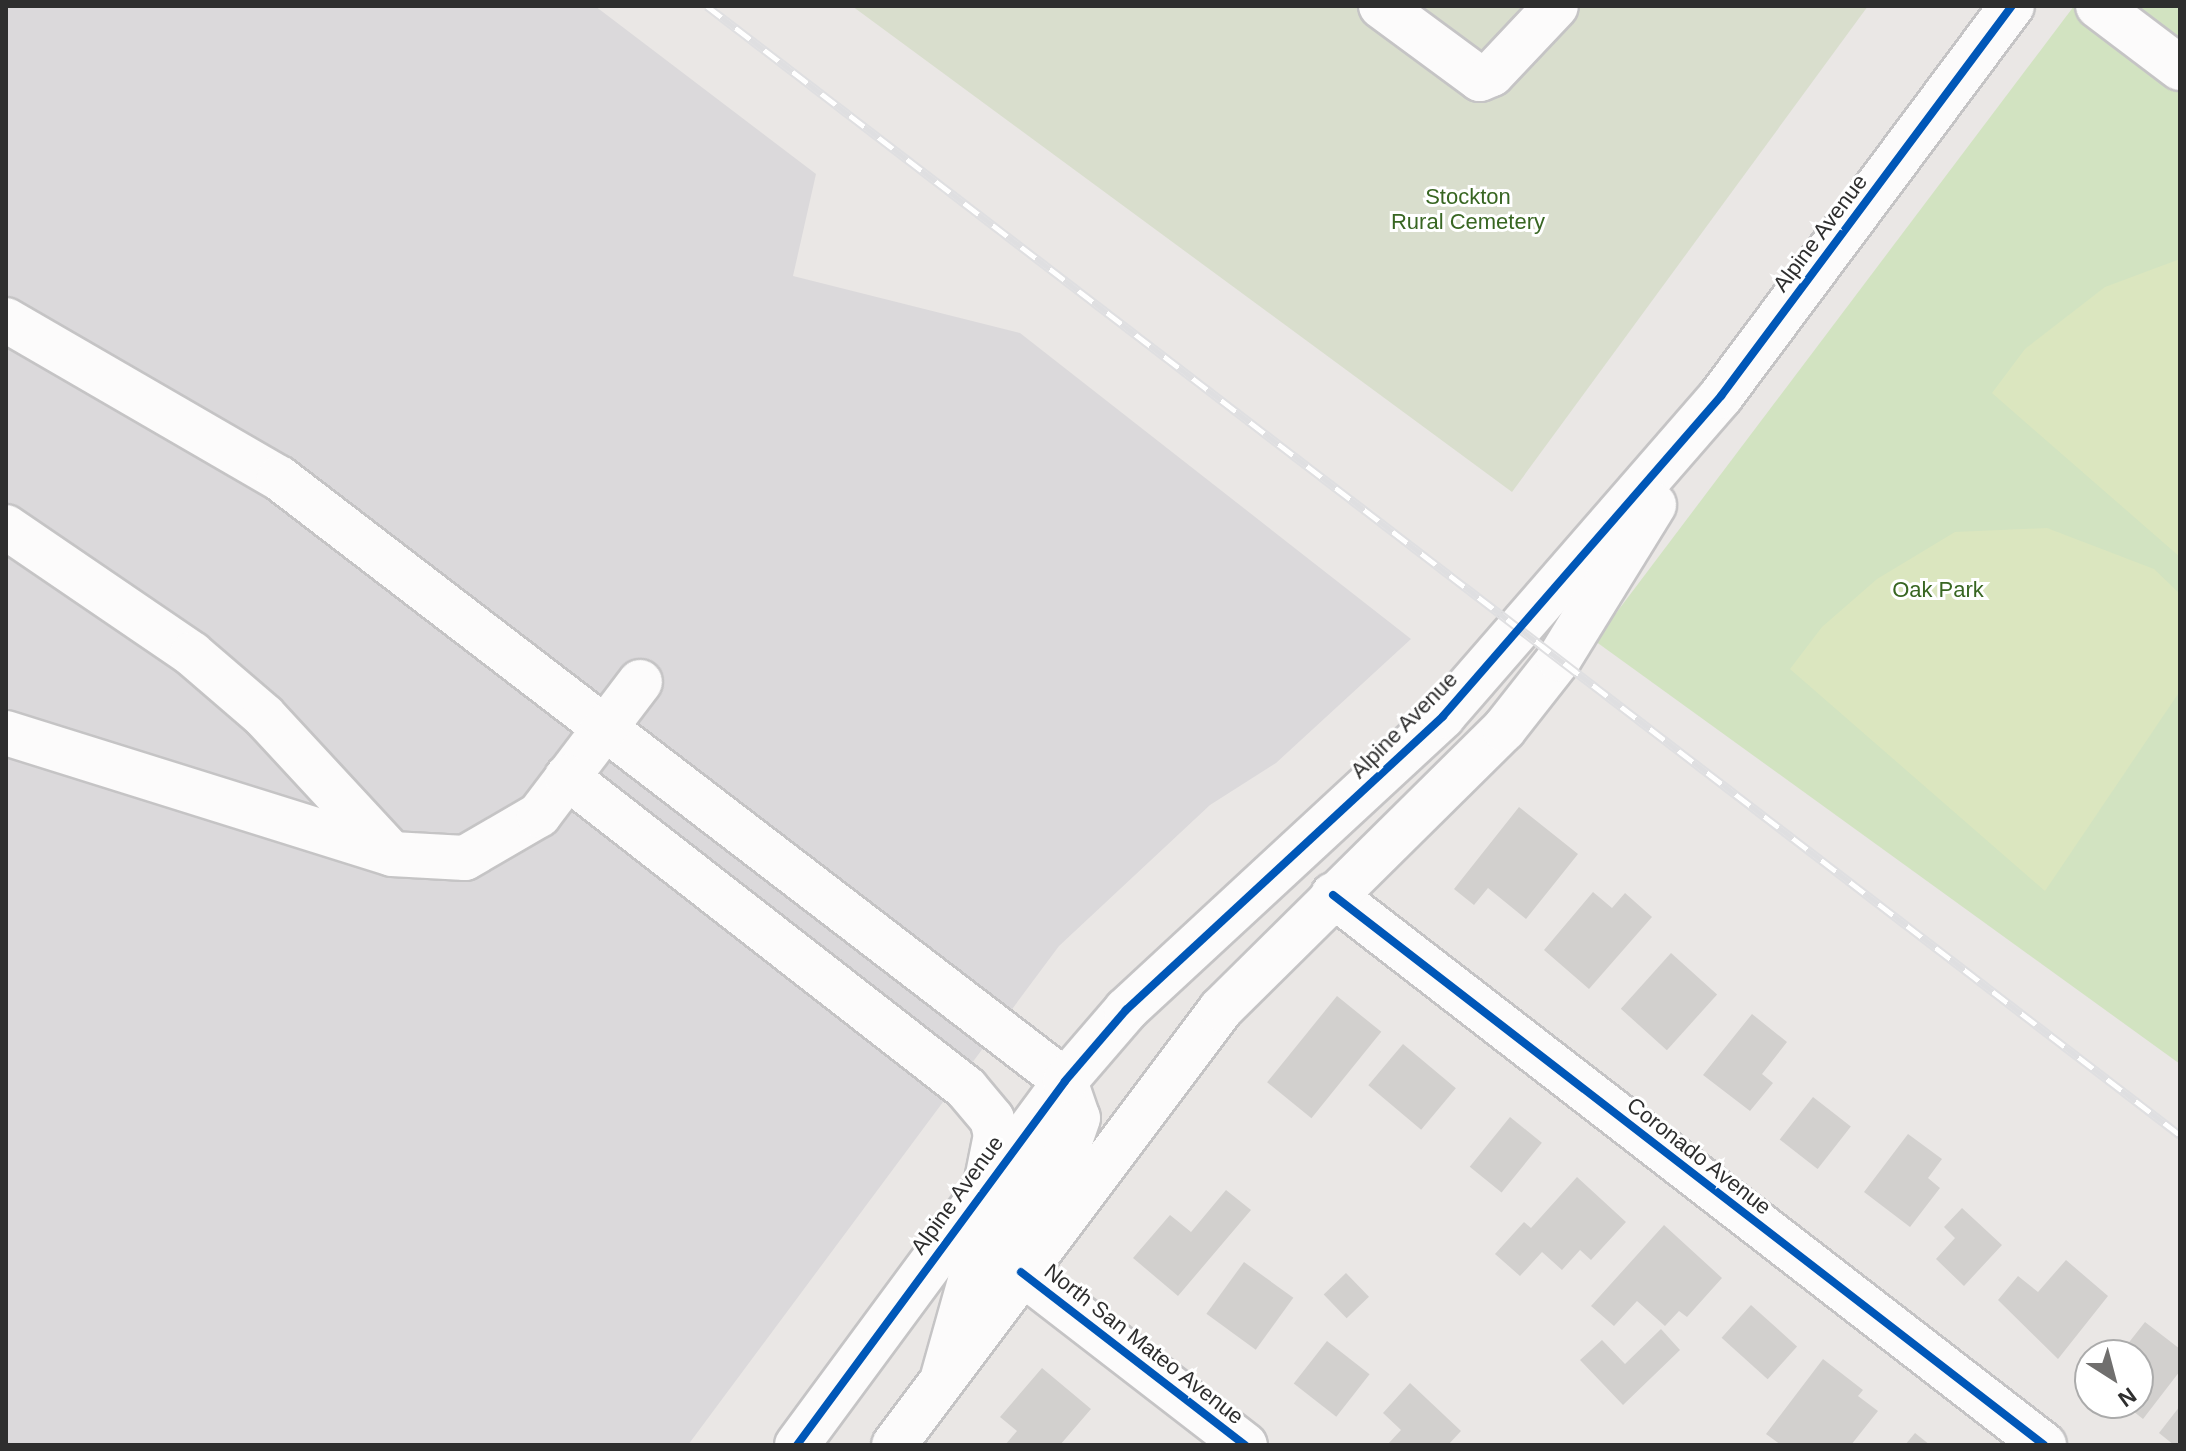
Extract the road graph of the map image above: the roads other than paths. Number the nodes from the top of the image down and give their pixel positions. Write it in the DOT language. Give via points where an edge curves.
graph roads {
  1 [pos="1381,6"];
  2 [pos="1556,6"];
  3 [pos="2012,6"];
  4 [pos="2098,6"];
  5 [pos="2180,68"];
  6 [pos="6,320"];
  7 [pos="1721,396"];
  8 [pos="6,527"];
  9 [pos="640,682"];
  10 [pos="603,730"];
  11 [pos="6,733"];
  12 [pos="567,777"];
  13 [pos="392,854"];
  14 [pos="1333,895"];
  15 [pos="1065,1081"];
  16 [pos="984,1186"];
  17 [pos="1021,1272"];
  18 [pos="943,1377"];
  19 [pos="797,1445"];
  20 [pos="894,1445"];
  21 [pos="1245,1445"];
  22 [pos="2044,1445"];
  1 -- 2 [label="street" via="1480,79 1492,74"];
  3 -- 7 [label="street, Alpine Avenue"];
  4 -- 5 [label="street"];
  6 -- 10 [label="street" via="279,478"];
  7 -- 14 [label="street, Alpine Avenue" via="1559,659 1460,777"];
  7 -- 15 [label="street, Alpine Avenue" via="1443,716 1126,1010"];
  8 -- 13 [label="street" via="192,654 264,716"];
  9 -- 10 [label="street"];
  10 -- 12 [label="street"];
  10 -- 15 [label="street"];
  11 -- 13 [label="street"];
  12 -- 13 [label="street" via="539,815 465,858"];
  12 -- 16 [label="street" via="983,1104 992,1119 997,1151"];
  14 -- 17 [label="street, Alpine Avenue" via="1221,1009"];
  14 -- 22 [label="street, Coronado Avenue"];
  15 -- 16 [label="street, Alpine Avenue"];
  15 -- 18 [label="street" via="1078,1118 1071,1138 970,1281"];
  16 -- 19 [label="street, Alpine Avenue"];
  17 -- 18 [label="street, Alpine Avenue"];
  17 -- 21 [label="street, North San Mateo Avenue"];
  18 -- 20 [label="street, Alpine Avenue"];
}
